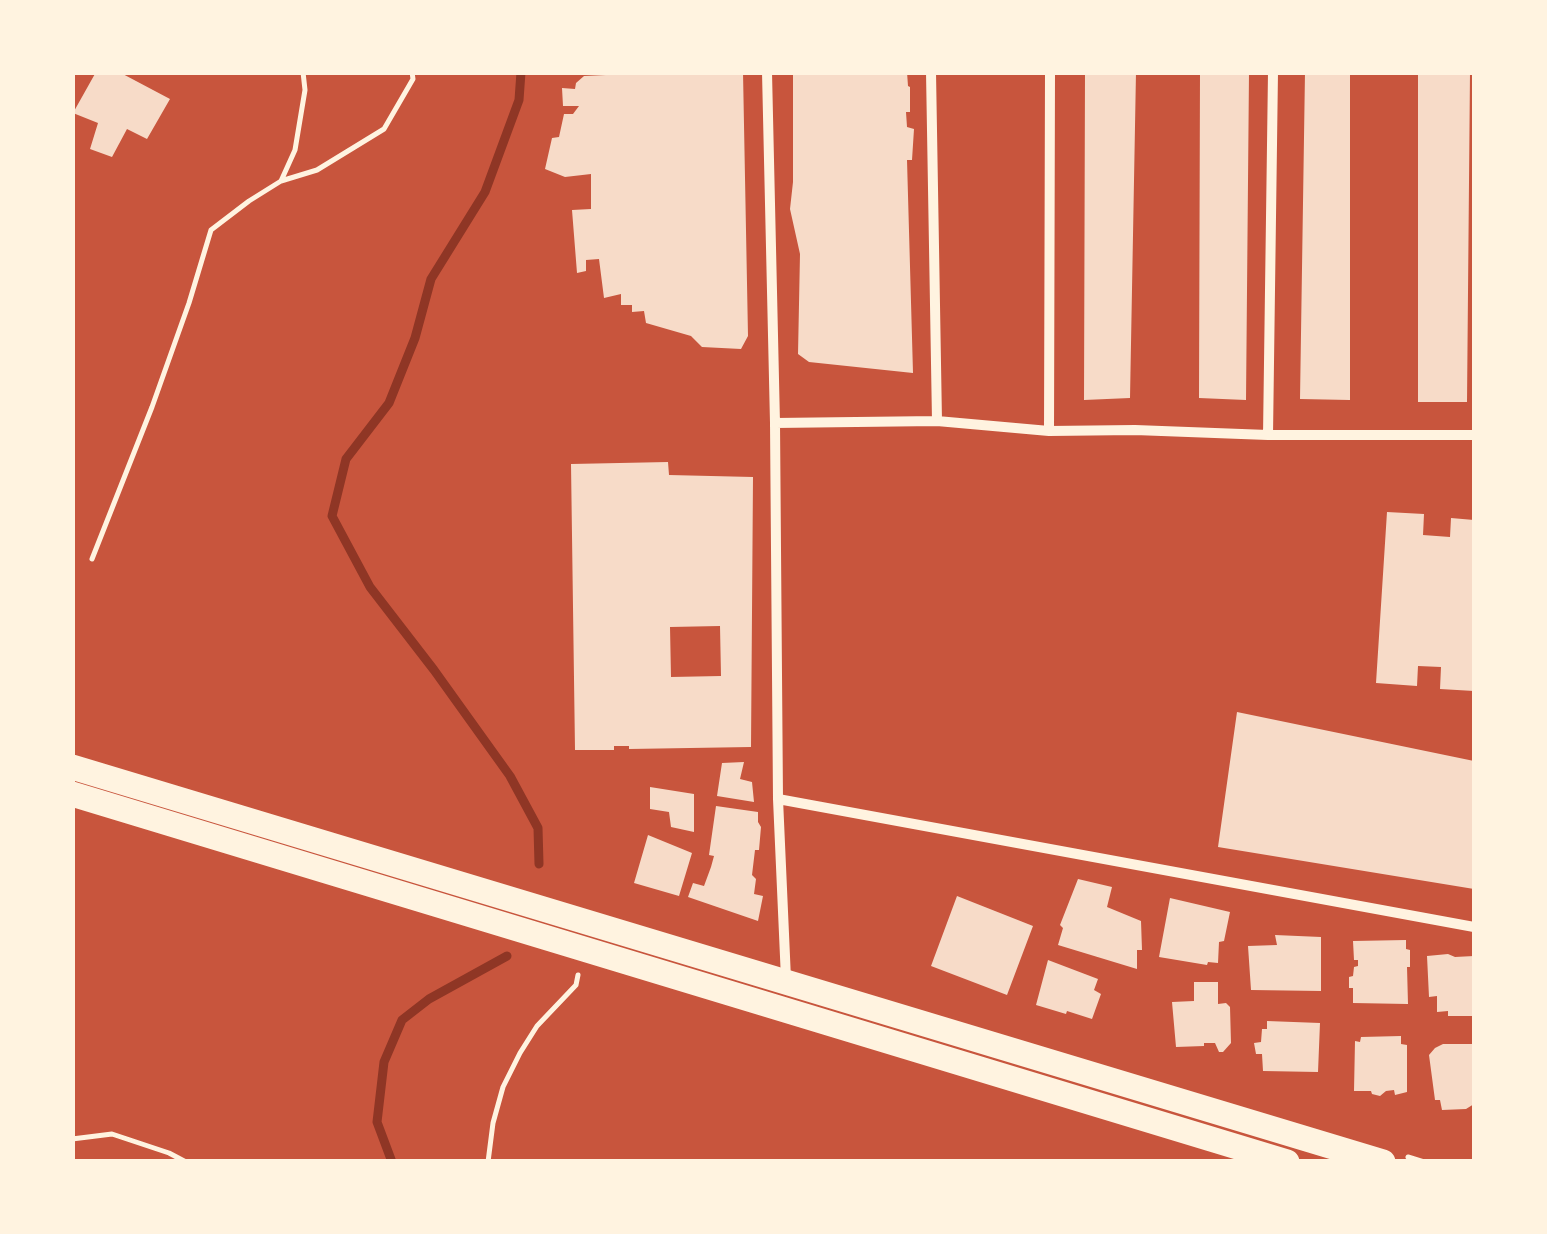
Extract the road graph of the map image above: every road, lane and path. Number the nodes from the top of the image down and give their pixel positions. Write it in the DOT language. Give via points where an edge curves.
graph roads {
  1 [pos="303,72"];
  2 [pos="412,72"];
  3 [pos="767,72"];
  4 [pos="931,72"];
  5 [pos="1050,72"];
  6 [pos="1273,72"];
  7 [pos="280,181"];
  8 [pos="937,421"];
  9 [pos="775,423"];
  10 [pos="1049,431"];
  11 [pos="1474,434"];
  12 [pos="1268,435"];
  13 [pos="92,559"];
  14 [pos="72,767"];
  15 [pos="72,794"];
  16 [pos="778,799"];
  17 [pos="1474,927"];
  18 [pos="583,948"];
  19 [pos="786,980"];
  20 [pos="72,1140"];
  21 [pos="186,1162"];
  22 [pos="488,1162"];
  23 [pos="1287,1162"];
  24 [pos="1384,1162"];
  1 -- 7 [label="path" via="295,150"];
  2 -- 7 [label="path" via="384,129 317,170"];
  3 -- 9 [label="street"];
  4 -- 8 [label="street"];
  5 -- 10 [label="street"];
  6 -- 12 [label="street"];
  7 -- 13 [label="path" via="211,230"];
  8 -- 9 [label="street"];
  8 -- 10 [label="street"];
  9 -- 16 [label="street"];
  10 -- 12 [label="street"];
  11 -- 12 [label="street"];
  14 -- 19 [label="main road"];
  15 -- 18 [label="main road"];
  16 -- 17 [label="street"];
  16 -- 19 [label="street"];
  18 -- 22 [label="path" via="576,985 537,1026 503,1087"];
  18 -- 23 [label="main road"];
  19 -- 24 [label="main road"];
  20 -- 21 [label="path" via="112,1134"];
}
